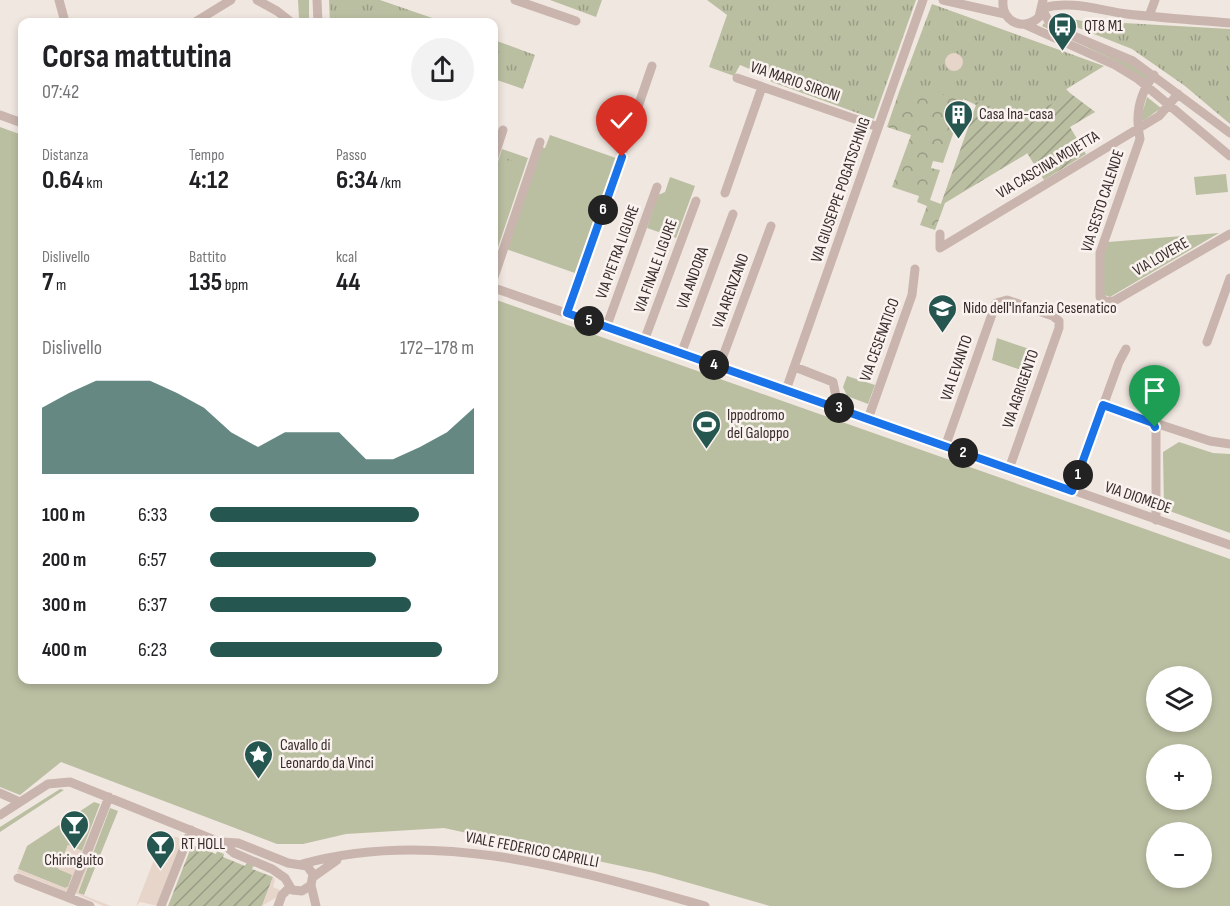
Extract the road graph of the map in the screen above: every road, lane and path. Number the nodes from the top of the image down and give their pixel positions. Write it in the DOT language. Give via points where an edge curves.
graph roads {
  1 [pos="59,0"];
  2 [pos="231,0"];
  3 [pos="257,0"];
  4 [pos="317,0"];
  5 [pos="515,0"];
  6 [pos="924,0"];
  7 [pos="944,0"];
  8 [pos="1003,0"];
  9 [pos="1074,0"];
  10 [pos="1155,0"];
  11 [pos="1043,6"];
  12 [pos="1089,6"];
  13 [pos="1005,14"];
  14 [pos="1149,16"];
  15 [pos="65,18"];
  16 [pos="202,18"];
  17 [pos="286,18"];
  18 [pos="318,18"];
  19 [pos="1230,18"];
  20 [pos="576,21"];
  21 [pos="1230,23"];
  22 [pos="1026,25"];
  23 [pos="652,66"];
  24 [pos="1154,75"];
  25 [pos="737,78"];
  26 [pos="1146,85"];
  27 [pos="762,87"];
  28 [pos="1178,93"];
  29 [pos="1170,106"];
  30 [pos="0,115"];
  31 [pos="18,122"];
  32 [pos="878,127"];
  33 [pos="503,129"];
  34 [pos="1137,129"];
  35 [pos="1230,133"];
  36 [pos="540,142"];
  37 [pos="498,145"];
  38 [pos="1230,156"];
  39 [pos="657,187"];
  40 [pos="725,194"];
  41 [pos="696,201"];
  42 [pos="733,214"];
  43 [pos="771,226"];
  44 [pos="940,234"];
  45 [pos="1230,234"];
  46 [pos="498,265"];
  47 [pos="915,269"];
  48 [pos="1230,278"];
  49 [pos="498,289"];
  50 [pos="998,301"];
  51 [pos="1106,302"];
  52 [pos="567,313"];
  53 [pos="606,328"];
  54 [pos="644,341"];
  55 [pos="1207,342"];
  56 [pos="1126,349"];
  57 [pos="681,354"];
  58 [pos="719,367"];
  59 [pos="795,367"];
  60 [pos="786,390"];
  61 [pos="1103,405"];
  62 [pos="833,406"];
  63 [pos="868,419"];
  64 [pos="1153,423"];
  65 [pos="1182,432"];
  66 [pos="1230,444"];
  67 [pos="945,447"];
  68 [pos="1156,449"];
  69 [pos="1010,469"];
  70 [pos="1072,491"];
  71 [pos="1156,520"];
  72 [pos="1230,545"];
  73 [pos="0,793"];
  74 [pos="109,797"];
  75 [pos="20,802"];
  76 [pos="0,815"];
  77 [pos="191,830"];
  78 [pos="219,842"];
  79 [pos="350,855"];
  80 [pos="298,864"];
  81 [pos="18,878"];
  82 [pos="285,878"];
  83 [pos="312,881"];
  84 [pos="289,888"];
  85 [pos="69,898"];
  86 [pos="90,906"];
  87 [pos="161,906"];
  88 [pos="278,906"];
  89 [pos="316,906"];
  90 [pos="705,906"];
  1 -- 15 [label="street"];
  2 -- 16 [label="street"];
  3 -- 17 [label="street"];
  4 -- 18 [label="street"];
  5 -- 20 [label="street"];
  6 -- 32 [label="street, VIA GIUSEPPE POGATSCHNIG"];
  7 -- 13 [label="street"];
  8 -- 13 [label="street"];
  9 -- 12 [label="street"];
  10 -- 14 [label="street"];
  11 -- 12 [label="street"];
  11 -- 22 [label="street" via="1037,19"];
  11 -- 24 [label="street" via="1052,27 1123,55"];
  12 -- 14 [label="street"];
  13 -- 22 [label="street" via="1013,22"];
  14 -- 21 [label="street"];
  19 -- 21 [label="street"];
  22 -- 26 [label="street" via="1115,65"];
  23 -- 52 [label="street"];
  24 -- 26 [label="street, VIA SESTO CALENDE"];
  24 -- 28 [label="street"];
  25 -- 27 [label="street, VIA MARIO SIRONI"];
  26 -- 29 [label="street"];
  26 -- 34 [label="street, VIA SESTO CALENDE"];
  27 -- 32 [label="street, VIA MARIO SIRONI"];
  27 -- 40 [label="street"];
  28 -- 29 [label="street, VIA CASCINA MOJETTA"];
  28 -- 35 [label="street"];
  29 -- 34 [label="street, VIA CASCINA MOJETTA"];
  29 -- 38 [label="street"];
  30 -- 31 [label="street"];
  32 -- 59 [label="street, VIA GIUSEPPE POGATSCHNIG"];
  33 -- 37 [label="street"];
  34 -- 44 [label="street, VIA CASCINA MOJETTA" via="940,248"];
  34 -- 51 [label="street, VIA SESTO CALENDE" via="1140,139 1099,257 1099,294"];
  36 -- 46 [label="street"];
  39 -- 53 [label="street, VIA PIETRA LIGURE"];
  41 -- 54 [label="street, VIA FINALE LIGURE"];
  42 -- 57 [label="street, VIA ANDORA"];
  43 -- 58 [label="street, VIA ARENZANO"];
  45 -- 51 [label="street, VIA LOVERE"];
  47 -- 63 [label="street, VIA CESENATICO" via="912,295"];
  48 -- 55 [label="street"];
  49 -- 52 [label="street, VIA DIOMEDE"];
  50 -- 67 [label="street, VIA LEVANTO"];
  50 -- 69 [label="street, VIA AGRIGENTO" via="1007,300 1057,319 1059,328"];
  52 -- 53 [label="street, VIA DIOMEDE"];
  53 -- 54 [label="street, VIA DIOMEDE"];
  54 -- 57 [label="street, VIA DIOMEDE"];
  56 -- 61 [label="street"];
  57 -- 58 [label="street, VIA DIOMEDE"];
  58 -- 60 [label="street, VIA DIOMEDE"];
  59 -- 60 [label="street, VIA GIUSEPPE POGATSCHNIG"];
  59 -- 62 [label="street" via="833,382"];
  60 -- 62 [label="street, VIA DIOMEDE"];
  61 -- 64 [label="street"];
  61 -- 70 [label="street"];
  62 -- 63 [label="street, VIA DIOMEDE"];
  63 -- 67 [label="street, VIA DIOMEDE"];
  64 -- 65 [label="street"];
  64 -- 68 [label="street"];
  65 -- 66 [label="street"];
  65 -- 68 [label="street" via="1169,434"];
  67 -- 69 [label="street, VIA DIOMEDE"];
  68 -- 71 [label="street"];
  69 -- 70 [label="street, VIA DIOMEDE"];
  70 -- 71 [label="street, VIA DIOMEDE"];
  71 -- 72 [label="street, VIA DIOMEDE"];
  73 -- 75 [label="street"];
  74 -- 75 [label="street" via="59,781"];
  74 -- 77 [label="street"];
  74 -- 85 [label="street"];
  75 -- 76 [label="street"];
  77 -- 78 [label="street"];
  77 -- 87 [label="street"];
  78 -- 80 [label="street" via="238,843"];
  78 -- 82 [label="street"];
  79 -- 80 [label="street, VIALE FEDERICO CAPRILLI"];
  79 -- 83 [label="street, VIALE FEDERICO CAPRILLI" via="333,862"];
  79 -- 90 [label="street, VIALE FEDERICO CAPRILLI" via="428,849 478,853"];
  80 -- 82 [label="street" via="287,870"];
  80 -- 83 [label="street" via="310,869"];
  81 -- 85 [label="street"];
  82 -- 84 [label="street"];
  83 -- 84 [label="street" via="301,891"];
  83 -- 89 [label="street"];
  84 -- 88 [label="street"];
  85 -- 86 [label="street"];
}
